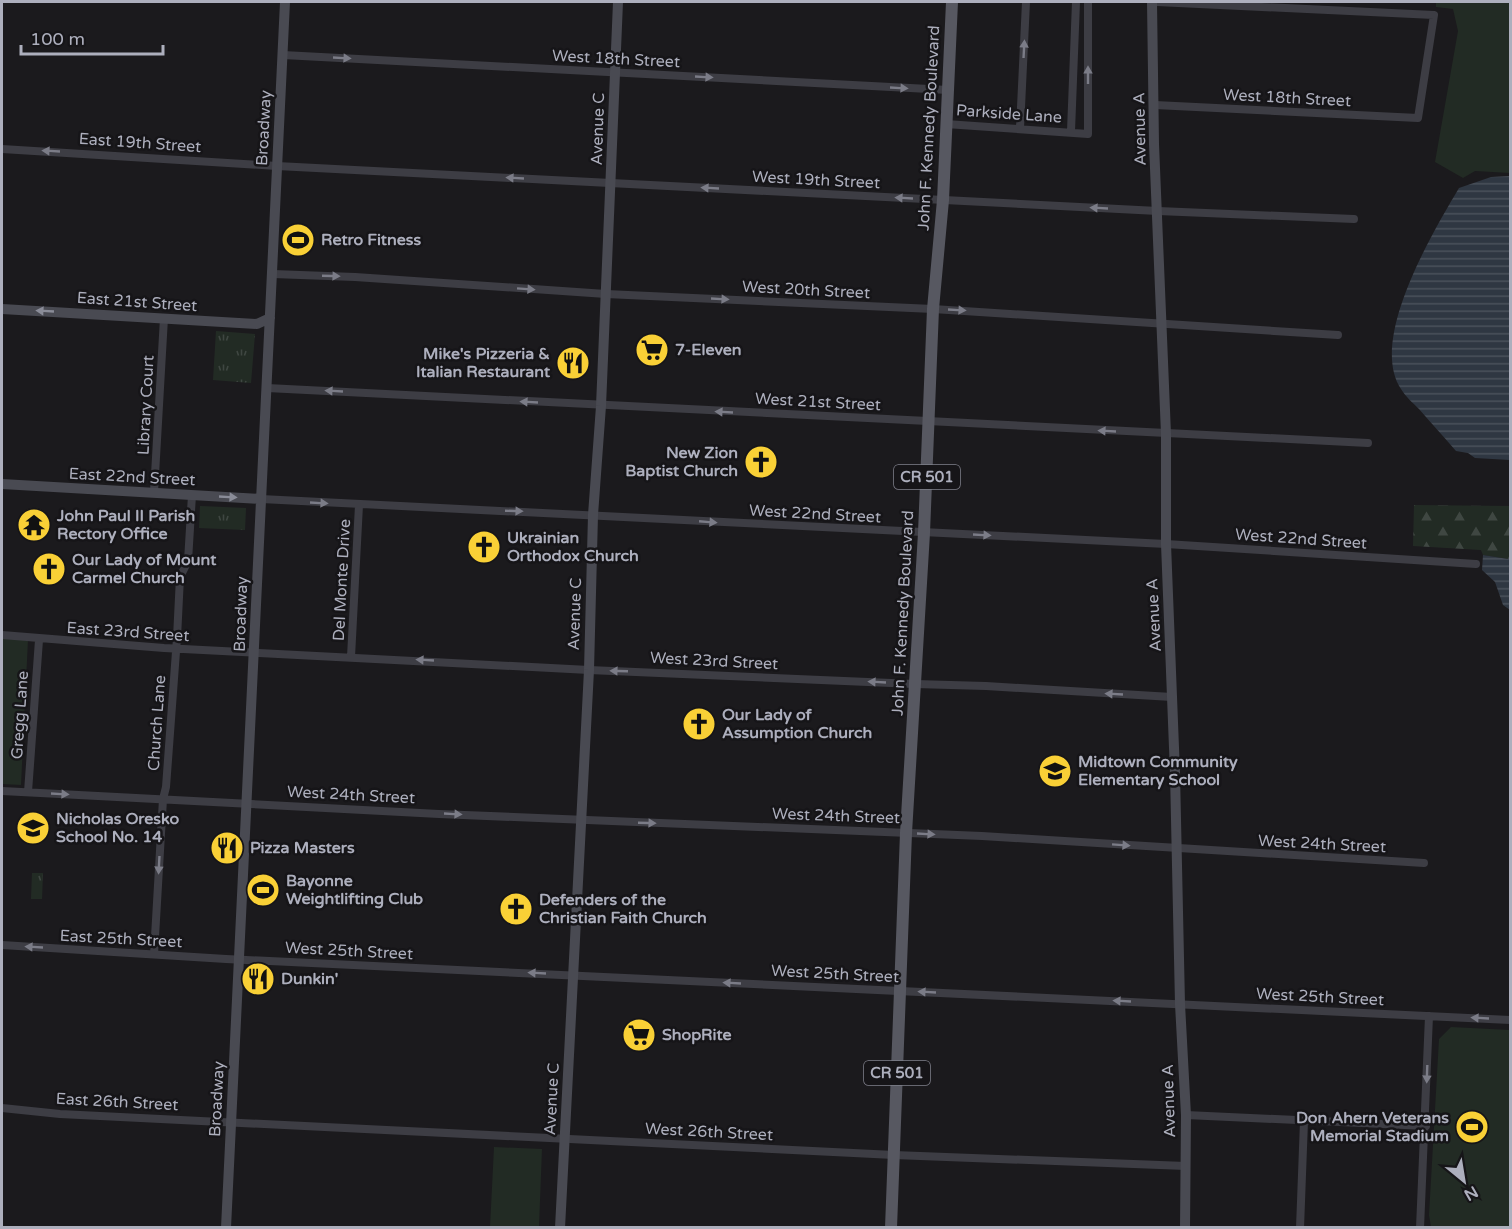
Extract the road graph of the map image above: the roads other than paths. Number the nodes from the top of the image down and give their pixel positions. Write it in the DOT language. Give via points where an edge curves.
graph roads {
  1 [pos="285,2"];
  2 [pos="618,2"];
  3 [pos="952,2"];
  4 [pos="1026,2"];
  5 [pos="1076,2"];
  6 [pos="1088,2"];
  7 [pos="1155,2"];
  8 [pos="283,55"];
  9 [pos="615,72"];
  10 [pos="948,90"];
  11 [pos="1155,105"];
  12 [pos="946,123"];
  13 [pos="1020,128"];
  14 [pos="1071,131"];
  15 [pos="2,149"];
  16 [pos="277,166"];
  17 [pos="611,183"];
  18 [pos="943,200"];
  19 [pos="1158,211"];
  20 [pos="1354,219"];
  21 [pos="273,274"];
  22 [pos="606,294"];
  23 [pos="2,309"];
  24 [pos="933,309"];
  25 [pos="164,318"];
  26 [pos="270,318"];
  27 [pos="1161,322"];
  28 [pos="1338,334"];
  29 [pos="267,388"];
  30 [pos="601,406"];
  31 [pos="930,421"];
  32 [pos="1166,434"];
  33 [pos="1368,443"];
  34 [pos="2,484"];
  35 [pos="154,492"];
  36 [pos="192,495"];
  37 [pos="261,499"];
  38 [pos="359,505"];
  39 [pos="593,515"];
  40 [pos="924,533"];
  41 [pos="1166,544"];
  42 [pos="1476,564"];
  43 [pos="2,635"];
  44 [pos="39,640"];
  45 [pos="175,648"];
  46 [pos="254,652"];
  47 [pos="351,657"];
  48 [pos="589,670"];
  49 [pos="915,684"];
  50 [pos="1172,697"];
  51 [pos="2,791"];
  52 [pos="28,792"];
  53 [pos="162,799"];
  54 [pos="248,803"];
  55 [pos="581,820"];
  56 [pos="906,832"];
  57 [pos="1176,849"];
  58 [pos="1424,863"];
  59 [pos="2,945"];
  60 [pos="154,954"];
  61 [pos="239,959"];
  62 [pos="574,975"];
  63 [pos="901,991"];
  64 [pos="1180,1004"];
  65 [pos="1429,1016"];
  66 [pos="1510,1020"];
  67 [pos="2,1108"];
  68 [pos="1186,1115"];
  69 [pos="1304,1121"];
  70 [pos="231,1122"];
  71 [pos="1426,1126"];
  72 [pos="566,1138"];
  73 [pos="894,1155"];
  74 [pos="1185,1166"];
  75 [pos="226,1227"];
  76 [pos="560,1227"];
  77 [pos="891,1227"];
  78 [pos="1185,1227"];
  79 [pos="1300,1227"];
  80 [pos="1420,1227"];
  1 -- 8 [label="street, Broadway"];
  2 -- 9 [label="street, Avenue C"];
  3 -- 10 [label="main road, John F. Kennedy Boulevard / CR 501"];
  13 -- 4 [label="street, one-way"];
  5 -- 14 [label="street, Parkside Lane"];
  14 -- 6 [label="street, Parkside Lane, one-way" via="1088,134"];
  7 -- 11 [label="street, Avenue A"];
  7 -- 11 [label="street, West 18th Street" via="1434,15 1418,118"];
  8 -- 9 [label="street, West 18th Street, one-way"];
  8 -- 16 [label="street, Broadway"];
  9 -- 10 [label="street, West 18th Street, one-way"];
  9 -- 17 [label="street, Avenue C"];
  10 -- 12 [label="main road, John F. Kennedy Boulevard / CR 501"];
  11 -- 19 [label="street, Avenue A"];
  12 -- 13 [label="street, Parkside Lane"];
  12 -- 18 [label="main road, John F. Kennedy Boulevard / CR 501"];
  13 -- 14 [label="street, Parkside Lane"];
  16 -- 15 [label="street, East 19th Street, one-way"];
  17 -- 16 [label="street, West 19th Street, one-way"];
  16 -- 21 [label="street, Broadway"];
  18 -- 17 [label="street, West 19th Street, one-way"];
  17 -- 22 [label="street, Avenue C"];
  19 -- 18 [label="street, West 19th Street, one-way"];
  18 -- 24 [label="main road, John F. Kennedy Boulevard / CR 501"];
  19 -- 20 [label="street, West 19th Street"];
  19 -- 27 [label="street, Avenue A"];
  21 -- 22 [label="street, West 20th Street, one-way"];
  21 -- 26 [label="street, Broadway"];
  22 -- 24 [label="street, West 20th Street, one-way"];
  22 -- 30 [label="street, Avenue C"];
  25 -- 23 [label="street, East 21st Street, one-way"];
  24 -- 27 [label="street, West 20th Street, one-way"];
  24 -- 31 [label="main road, John F. Kennedy Boulevard / CR 501"];
  25 -- 26 [label="street, East 21st Street" via="257,324"];
  25 -- 35 [label="street, Library Court"];
  26 -- 29 [label="street, Broadway"];
  27 -- 28 [label="street, West 20th Street"];
  27 -- 32 [label="street, Avenue A"];
  30 -- 29 [label="street, West 21st Street, one-way"];
  29 -- 37 [label="street, Broadway"];
  31 -- 30 [label="street, West 21st Street, one-way"];
  30 -- 39 [label="street, Avenue C"];
  32 -- 31 [label="street, West 21st Street, one-way"];
  31 -- 40 [label="main road, John F. Kennedy Boulevard / CR 501"];
  32 -- 33 [label="street, West 21st Street"];
  32 -- 41 [label="street, Avenue A"];
  34 -- 35 [label="street, East 22nd Street"];
  35 -- 36 [label="street, East 22nd Street"];
  36 -- 37 [label="street, East 22nd Street, one-way"];
  36 -- 45 [label="street, Church Lane" via="188,561 180,577"];
  37 -- 38 [label="street, West 22nd Street, one-way"];
  37 -- 46 [label="street, Broadway"];
  38 -- 39 [label="street, West 22nd Street, one-way"];
  38 -- 47 [label="street, Del Monte Drive"];
  39 -- 40 [label="street, West 22nd Street, one-way"];
  39 -- 48 [label="street, Avenue C"];
  40 -- 41 [label="street, West 22nd Street, one-way"];
  40 -- 49 [label="main road, John F. Kennedy Boulevard / CR 501"];
  41 -- 42 [label="street, West 22nd Street"];
  41 -- 50 [label="street, Avenue A"];
  43 -- 44 [label="street, East 23rd Street"];
  44 -- 45 [label="street, East 23rd Street"];
  44 -- 52 [label="street, Gregg Lane"];
  45 -- 46 [label="street, East 23rd Street"];
  45 -- 53 [label="street, Church Lane"];
  46 -- 47 [label="street, West 23rd Street"];
  46 -- 54 [label="street, Broadway"];
  48 -- 47 [label="street, West 23rd Street, one-way"];
  49 -- 48 [label="street, West 23rd Street, one-way"];
  48 -- 55 [label="street, Avenue C"];
  50 -- 49 [label="street, West 23rd Street, one-way"];
  49 -- 56 [label="main road, John F. Kennedy Boulevard / CR 501"];
  50 -- 57 [label="street, Avenue A"];
  51 -- 52 [label="street, West 24th Street"];
  52 -- 53 [label="street, West 24th Street, one-way"];
  53 -- 54 [label="street, West 24th Street"];
  53 -- 60 [label="street, Church Lane, one-way"];
  54 -- 55 [label="street, West 24th Street, one-way"];
  54 -- 61 [label="street, Broadway"];
  55 -- 56 [label="street, West 24th Street, one-way"];
  55 -- 62 [label="street, Avenue C"];
  56 -- 57 [label="street, West 24th Street, one-way"];
  56 -- 63 [label="main road, John F. Kennedy Boulevard / CR 501"];
  57 -- 58 [label="street, West 24th Street"];
  57 -- 64 [label="street, Avenue A"];
  60 -- 59 [label="street, East 25th Street, one-way"];
  60 -- 61 [label="street, East 25th Street"];
  62 -- 61 [label="street, West 25th Street, one-way"];
  61 -- 70 [label="street, Broadway"];
  63 -- 62 [label="street, West 25th Street, one-way"];
  62 -- 72 [label="street, Avenue C"];
  64 -- 63 [label="street, West 25th Street, one-way"];
  63 -- 73 [label="main road, John F. Kennedy Boulevard / CR 501"];
  64 -- 65 [label="street, West 25th Street"];
  64 -- 68 [label="street, Avenue A"];
  66 -- 65 [label="street, West 25th Street, one-way"];
  65 -- 71 [label="street, one-way"];
  67 -- 70 [label="street, East 26th Street"];
  68 -- 69 [label="street"];
  68 -- 74 [label="street, Avenue A"];
  69 -- 71 [label="street"];
  69 -- 79 [label="street"];
  70 -- 72 [label="street, West 26th Street"];
  70 -- 75 [label="street, Broadway"];
  71 -- 80 [label="street"];
  72 -- 73 [label="street, West 26th Street"];
  72 -- 76 [label="street, Avenue C"];
  73 -- 74 [label="street, West 26th Street"];
  73 -- 77 [label="main road, John F. Kennedy Boulevard / CR 501"];
  74 -- 78 [label="street, Avenue A"];
}
